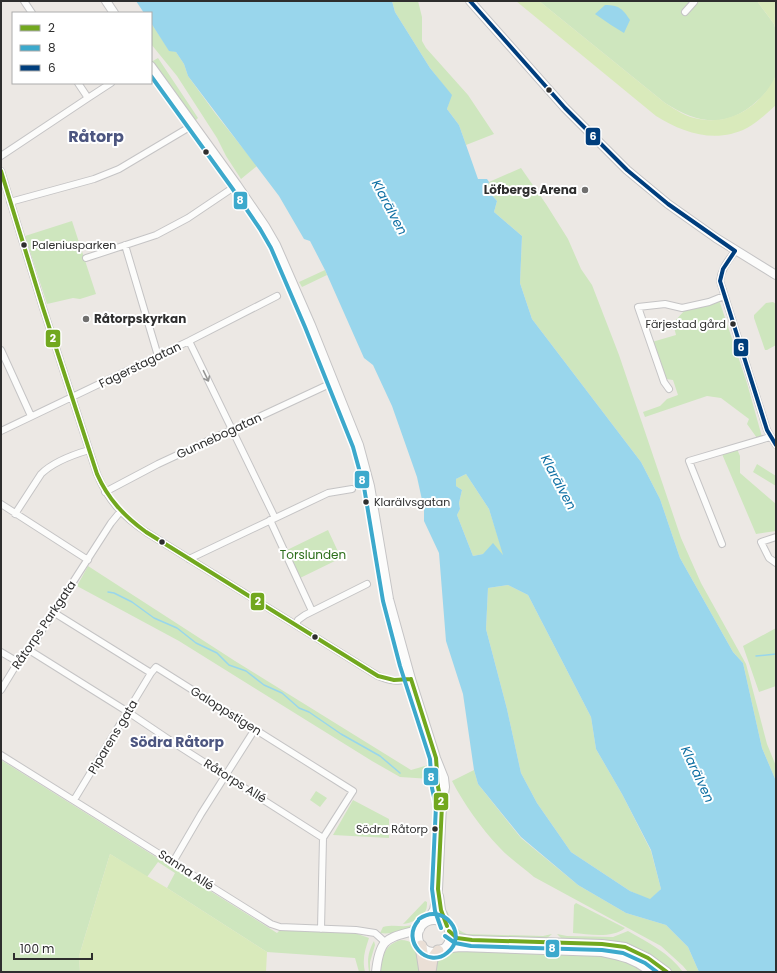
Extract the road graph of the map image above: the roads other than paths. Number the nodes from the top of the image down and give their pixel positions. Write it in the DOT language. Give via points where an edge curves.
graph roads {
  1 [pos="24,1"];
  2 [pos="106,1"];
  3 [pos="470,1"];
  4 [pos="694,2"];
  5 [pos="31,12"];
  6 [pos="113,12"];
  7 [pos="685,12"];
  8 [pos="152,67"];
  9 [pos="79,84"];
  10 [pos="109,84"];
  11 [pos="88,98"];
  12 [pos="194,125"];
  13 [pos="1,156"];
  14 [pos="1,171"];
  15 [pos="237,185"];
  16 [pos="10,202"];
  17 [pos="125,246"];
  18 [pos="735,251"];
  19 [pos="86,258"];
  20 [pos="776,275"];
  21 [pos="278,296"];
  22 [pos="724,296"];
  23 [pos="189,341"];
  24 [pos="1,350"];
  25 [pos="158,356"];
  26 [pos="334,382"];
  27 [pos="669,388"];
  28 [pos="72,397"];
  29 [pos="31,416"];
  30 [pos="232,429"];
  31 [pos="1,431"];
  32 [pos="770,437"];
  33 [pos="776,445"];
  34 [pos="89,450"];
  35 [pos="352,489"];
  36 [pos="105,492"];
  37 [pos="1,504"];
  38 [pos="120,512"];
  39 [pos="16,514"];
  40 [pos="272,519"];
  41 [pos="776,537"];
  42 [pos="722,544"];
  43 [pos="189,559"];
  44 [pos="88,560"];
  45 [pos="776,563"];
  46 [pos="367,584"];
  47 [pos="312,611"];
  48 [pos="53,612"];
  49 [pos="296,625"];
  50 [pos="29,650"];
  51 [pos="1,652"];
  52 [pos="18,662"];
  53 [pos="151,673"];
  54 [pos="410,679"];
  55 [pos="1,690"];
  56 [pos="128,712"];
  57 [pos="255,729"];
  58 [pos="1,755"];
  59 [pos="225,775"];
  60 [pos="74,800"];
  61 [pos="323,838"];
  62 [pos="173,862"];
  63 [pos="438,889"];
  64 [pos="427,921"];
  65 [pos="321,928"];
  66 [pos="420,928"];
  67 [pos="448,929"];
  68 [pos="399,935"];
  69 [pos="385,942"];
  70 [pos="420,943"];
  71 [pos="440,950"];
  72 [pos="376,972"];
  73 [pos="424,972"];
  74 [pos="430,972"];
  75 [pos="651,972"];
  76 [pos="667,972"];
  1 -- 5 [label="street"];
  2 -- 6 [label="street"];
  3 -- 18 [label="street" via="565,108 627,170 668,204"];
  4 -- 7 [label="street"];
  8 -- 12 [label="street"];
  9 -- 11 [label="street"];
  10 -- 11 [label="street"];
  11 -- 13 [label="street"];
  12 -- 15 [label="street"];
  12 -- 16 [label="street" via="119,169 94,179"];
  14 -- 16 [label="street"];
  15 -- 17 [label="street" via="188,218 156,235"];
  15 -- 26 [label="street" via="276,245"];
  16 -- 28 [label="street"];
  17 -- 19 [label="street"];
  17 -- 25 [label="street"];
  18 -- 20 [label="street"];
  18 -- 22 [label="street" via="720,274"];
  21 -- 23 [label="street, Fagerstagatan"];
  22 -- 27 [label="street" via="682,308 665,304 638,307 664,382"];
  22 -- 32 [label="street"];
  23 -- 25 [label="street, Fagerstagatan"];
  23 -- 30 [label="street, one-way"];
  24 -- 29 [label="street"];
  25 -- 28 [label="street, Fagerstagatan"];
  26 -- 30 [label="street, Gunnebogatan"];
  26 -- 54 [label="street" via="365,464 389,599"];
  28 -- 29 [label="street, Fagerstagatan"];
  28 -- 34 [label="street"];
  29 -- 31 [label="street, Fagerstagatan"];
  30 -- 36 [label="street, Gunnebogatan"];
  30 -- 40 [label="street"];
  32 -- 33 [label="street"];
  32 -- 42 [label="street" via="689,461"];
  34 -- 36 [label="street"];
  34 -- 39 [label="street" via="44,470"];
  35 -- 40 [label="street" via="328,493"];
  36 -- 38 [label="street"];
  37 -- 39 [label="street"];
  38 -- 43 [label="street"];
  38 -- 44 [label="street, Råtorps Parkgata"];
  39 -- 44 [label="street"];
  40 -- 43 [label="street"];
  40 -- 47 [label="street"];
  41 -- 45 [label="street" via="761,542 769,558"];
  43 -- 49 [label="street"];
  44 -- 48 [label="street, Råtorps Parkgata"];
  46 -- 47 [label="street"];
  47 -- 49 [label="street" via="301,617"];
  48 -- 50 [label="street, Råtorps Parkgata"];
  48 -- 53 [label="street"];
  49 -- 54 [label="street" via="385,679 397,682"];
  50 -- 52 [label="street, Råtorps Parkgata"];
  50 -- 56 [label="street, Råtorps Allé"];
  51 -- 52 [label="street"];
  52 -- 55 [label="street, Råtorps Parkgata"];
  53 -- 56 [label="street, Piparens gata"];
  53 -- 57 [label="street, Galoppstigen" via="156,667"];
  54 -- 63 [label="street" via="444,778"];
  56 -- 59 [label="street, Råtorps Allé"];
  56 -- 60 [label="street, Piparens gata"];
  57 -- 59 [label="street"];
  57 -- 61 [label="street, Galoppstigen" via="353,791"];
  58 -- 60 [label="street, Sanna Allé"];
  59 -- 61 [label="street, Råtorps Allé"];
  59 -- 62 [label="street"];
  60 -- 62 [label="street, Sanna Allé"];
  61 -- 65 [label="street"];
  62 -- 65 [label="street, Sanna Allé" via="271,924"];
  63 -- 64 [label="street" via="434,910"];
  63 -- 67 [label="street" via="441,910"];
  64 -- 66 [label="street"];
  64 -- 67 [label="street" via="438,920"];
  65 -- 69 [label="street, Sanna Allé" via="375,933"];
  66 -- 68 [label="street"];
  66 -- 70 [label="street"];
  67 -- 71 [label="street" via="449,941"];
  67 -- 76 [label="street" via="457,938 472,940 602,944 625,948 648,958"];
  68 -- 69 [label="street"];
  68 -- 70 [label="street"];
  69 -- 72 [label="street" via="378,955"];
  70 -- 71 [label="street" via="429,951"];
  70 -- 73 [label="highway"];
  71 -- 74 [label="highway" via="432,959"];
  71 -- 75 [label="street" via="460,947 602,952 623,956"];
}
